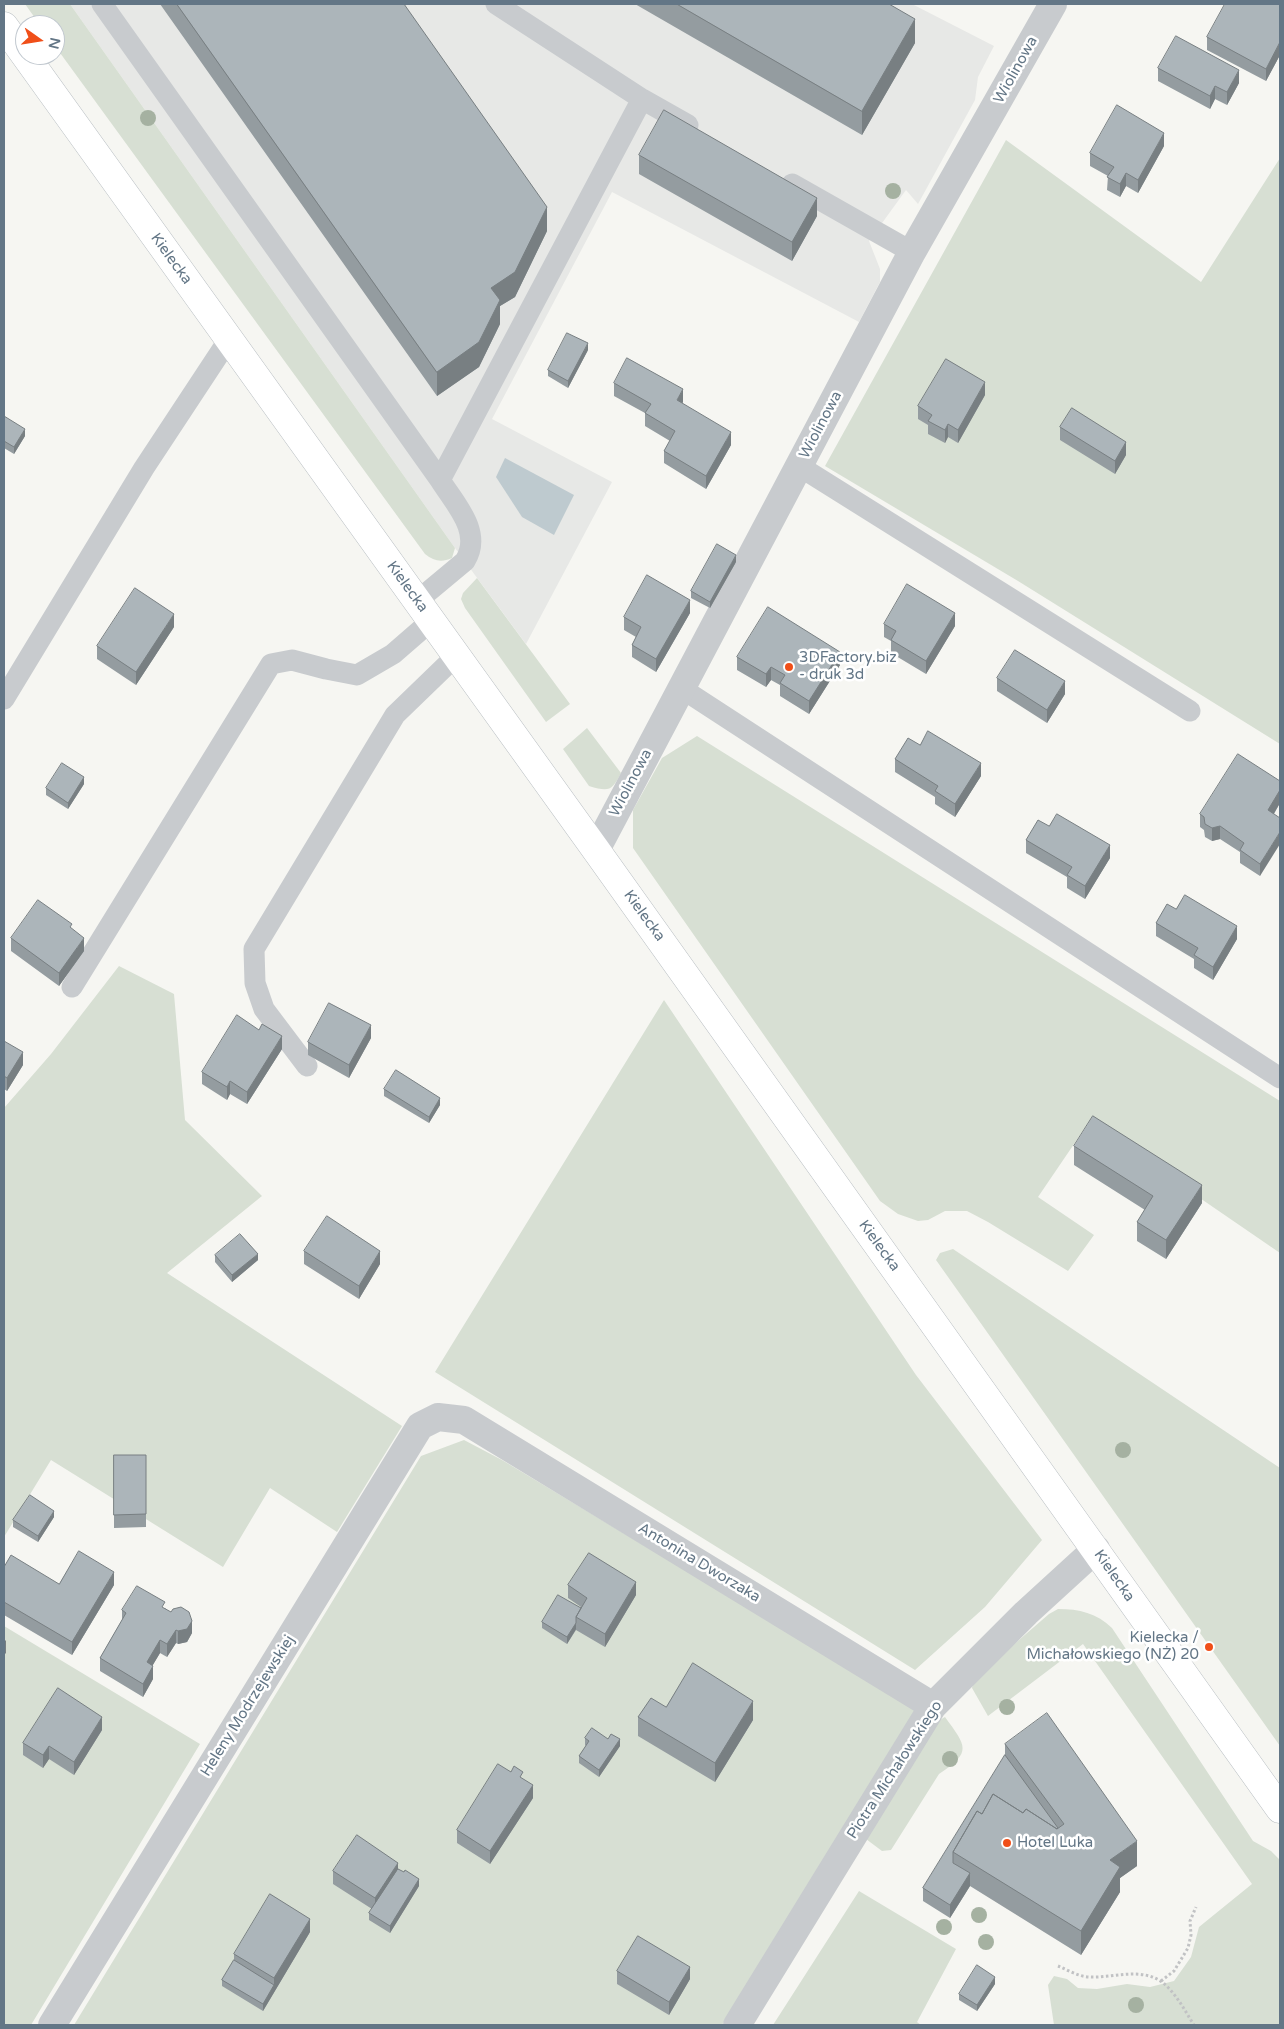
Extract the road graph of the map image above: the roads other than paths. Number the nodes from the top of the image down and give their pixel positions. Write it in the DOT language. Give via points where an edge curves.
graph roads {
  1 [pos="102,4"];
  2 [pos="496,4"];
  3 [pos="1053,4"];
  4 [pos="4,26"];
  5 [pos="642,100"];
  6 [pos="703,134"];
  7 [pos="772,173"];
  8 [pos="912,252"];
  9 [pos="229,339"];
  10 [pos="799,466"];
  11 [pos="440,480"];
  12 [pos="424,611"];
  13 [pos="456,656"];
  14 [pos="681,688"];
  15 [pos="4,699"];
  16 [pos="1190,711"];
  17 [pos="596,850"];
  18 [pos="72,987"];
  19 [pos="307,1066"];
  20 [pos="1280,1078"];
  21 [pos="464,1420"];
  22 [pos="1096,1549"];
  23 [pos="933,1706"];
  24 [pos="1280,1809"];
  25 [pos="52,2025"];
  26 [pos="737,2025"];
  1 -- 11 [label="lane"];
  2 -- 5 [label="lane"];
  3 -- 8 [label="street, Wiolinowa"];
  4 -- 9 [label="main road, Kielecka"];
  5 -- 6 [label="lane"];
  5 -- 11 [label="lane"];
  7 -- 8 [label="lane"];
  8 -- 10 [label="street, Wiolinowa"];
  9 -- 12 [label="main road, Kielecka"];
  9 -- 15 [label="lane" via="144,468"];
  10 -- 14 [label="street, Wiolinowa"];
  10 -- 16 [label="lane"];
  11 -- 12 [label="lane" via="470,528 471,542 465,561"];
  12 -- 13 [label="main road, Kielecka"];
  12 -- 18 [label="lane" via="393,654 357,675 292,660 271,664"];
  13 -- 17 [label="main road, Kielecka"];
  13 -- 19 [label="lane" via="395,715 254,949 255,984 264,1009"];
  14 -- 17 [label="street, Wiolinowa"];
  14 -- 20 [label="lane"];
  17 -- 22 [label="main road, Kielecka"];
  21 -- 23 [label="street, Antonina Dworzaka"];
  21 -- 25 [label="street, Heleny Modrzejewskiej" via="438,1416 420,1426"];
  22 -- 23 [label="street, Piotra Michałowskiego"];
  22 -- 24 [label="main road, Kielecka"];
  23 -- 26 [label="street, Piotra Michałowskiego"];
}
